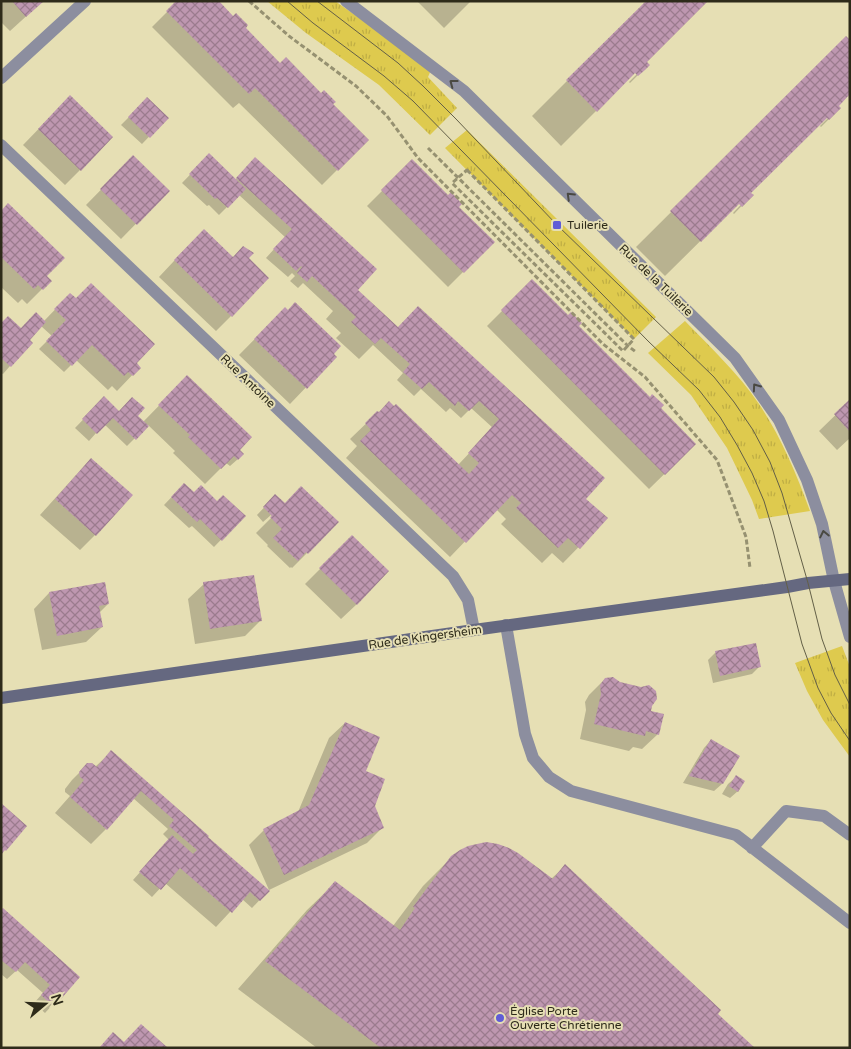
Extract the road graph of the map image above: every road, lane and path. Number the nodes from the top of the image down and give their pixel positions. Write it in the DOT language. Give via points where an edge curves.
graph roads {
  1 [pos="85,1"];
  2 [pos="249,1"];
  3 [pos="346,1"];
  4 [pos="1,78"];
  5 [pos="1,145"];
  6 [pos="428,148"];
  7 [pos="459,178"];
  8 [pos="628,346"];
  9 [pos="636,352"];
  10 [pos="850,579"];
  11 [pos="834,582"];
  12 [pos="753,591"];
  13 [pos="506,625"];
  14 [pos="474,630"];
  15 [pos="850,637"];
  16 [pos="1,698"];
  17 [pos="850,835"];
  18 [pos="752,848"];
  19 [pos="850,923"];
  1 -- 4 [label="street"];
  2 -- 12 [label="path" via="289,36 356,86 387,116 418,158 603,344 645,377 717,460 746,537"];
  11 -- 3 [label="street, Rue de la Tuilerie, one-way" via="822,524 807,480 779,420 735,358 464,91"];
  5 -- 14 [label="street, Rue Antoine" via="453,576 468,600"];
  6 -- 7 [label="path"];
  7 -- 8 [label="path"];
  7 -- 8 [label="path" via="452,183 623,351"];
  7 -- 8 [label="path" via="467,170 634,339"];
  8 -- 9 [label="path"];
  10 -- 11 [label="main road, Rue de Kingersheim"];
  11 -- 12 [label="main road, Rue de Kingersheim"];
  11 -- 15 [label="street, Rue de la Tuilerie"];
  12 -- 13 [label="main road, Rue de Kingersheim"];
  13 -- 14 [label="main road, Rue de Kingersheim"];
  13 -- 18 [label="street" via="525,734 533,758 549,777 571,791 736,835"];
  14 -- 16 [label="main road, Rue de Kingersheim"];
  17 -- 18 [label="street" via="824,816 786,811"];
  18 -- 19 [label="street"];
}
